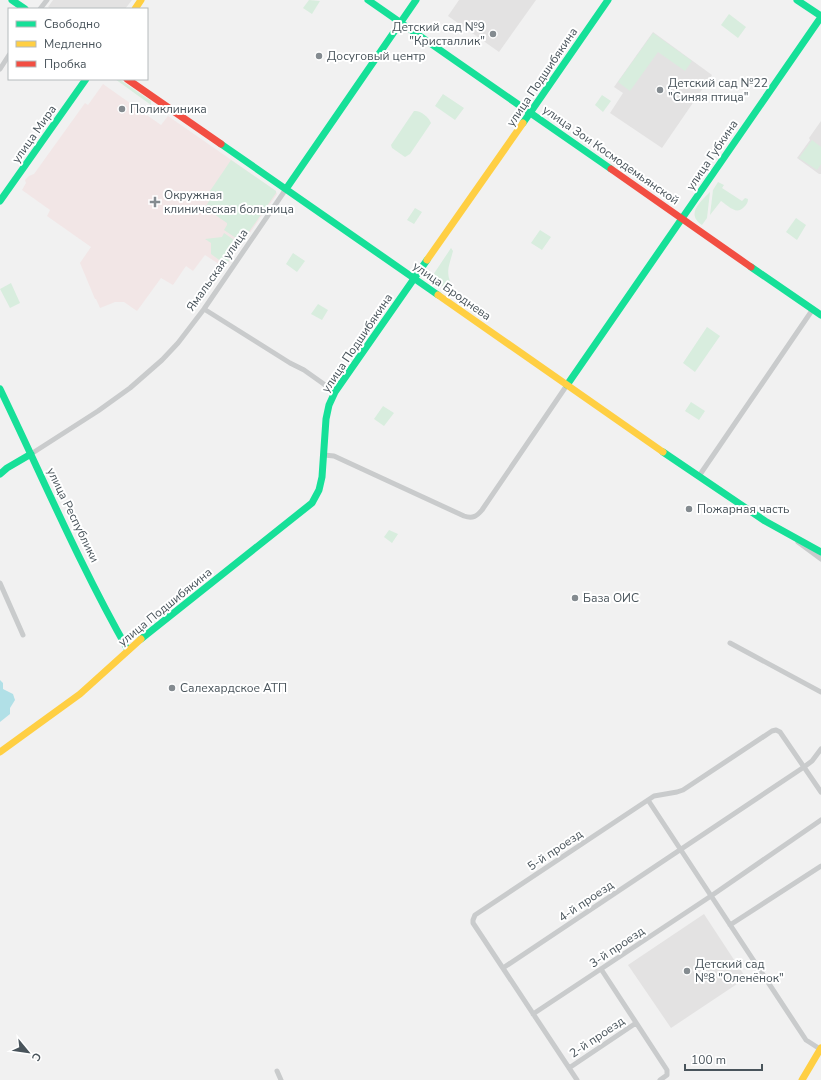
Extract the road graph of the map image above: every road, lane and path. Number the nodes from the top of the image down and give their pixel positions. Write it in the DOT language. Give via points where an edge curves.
graph roads {
  1 [pos="12,0"];
  2 [pos="47,0"];
  3 [pos="368,0"];
  4 [pos="416,0"];
  5 [pos="608,0"];
  6 [pos="797,0"];
  7 [pos="24,8"];
  8 [pos="41,8"];
  9 [pos="821,16"];
  10 [pos="401,22"];
  11 [pos="8,57"];
  12 [pos="0,69"];
  13 [pos="85,80"];
  14 [pos="128,80"];
  15 [pos="531,113"];
  16 [pos="286,189"];
  17 [pos="0,201"];
  18 [pos="682,219"];
  19 [pos="415,279"];
  20 [pos="204,309"];
  21 [pos="813,309"];
  22 [pos="821,315"];
  23 [pos="567,385"];
  24 [pos="0,388"];
  25 [pos="335,392"];
  26 [pos="31,454"];
  27 [pos="324,455"];
  28 [pos="0,474"];
  29 [pos="699,476"];
  30 [pos="789,536"];
  31 [pos="821,552"];
  32 [pos="821,559"];
  33 [pos="0,583"];
  34 [pos="23,635"];
  35 [pos="730,643"];
  36 [pos="128,650"];
  37 [pos="821,692"];
  38 [pos="821,749"];
  39 [pos="0,752"];
  40 [pos="804,767"];
  41 [pos="821,792"];
  42 [pos="648,800"];
  43 [pos="821,820"];
  44 [pos="680,850"];
  45 [pos="821,866"];
  46 [pos="711,896"];
  47 [pos="730,925"];
  48 [pos="503,968"];
  49 [pos="600,969"];
  50 [pos="533,1014"];
  51 [pos="636,1023"];
  52 [pos="821,1048"];
  53 [pos="569,1068"];
  54 [pos="277,1071"];
  55 [pos="281,1080"];
  56 [pos="577,1080"];
  57 [pos="660,1080"];
  58 [pos="802,1080"];
  1 -- 7 [label="main road"];
  2 -- 8 [label="street"];
  3 -- 10 [label="main road, улица Зои Космодемьянской"];
  4 -- 10 [label="main road, Ямальская улица"];
  5 -- 15 [label="main road, улица Подшибякина"];
  6 -- 9 [label="main road"];
  9 -- 18 [label="main road, улица Губкина"];
  10 -- 15 [label="main road, улица Зои Космодемьянской"];
  10 -- 16 [label="main road, Ямальская улица"];
  11 -- 12 [label="street"];
  13 -- 17 [label="main road, улица Мира"];
  14 -- 16 [label="main road, улица Броднева"];
  15 -- 18 [label="main road, улица Зои Космодемьянской"];
  15 -- 19 [label="main road, улица Подшибякина"];
  16 -- 19 [label="main road, улица Броднева"];
  16 -- 20 [label="street, Ямальская улица"];
  18 -- 21 [label="main road, улица Зои Космодемьянской"];
  18 -- 23 [label="main road, улица Губкина"];
  19 -- 23 [label="main road, улица Броднева"];
  19 -- 25 [label="main road, улица Подшибякина"];
  20 -- 25 [label="street"];
  20 -- 26 [label="street, Ямальская улица" via="178,343 130,388"];
  21 -- 22 [label="main road, улица Зои Космодемьянской"];
  21 -- 29 [label="street"];
  23 -- 27 [label="street" via="482,510 472,518 334,456"];
  23 -- 29 [label="main road, улица Броднева"];
  24 -- 26 [label="main road, улица Республики"];
  25 -- 27 [label="main road, улица Подшибякина" via="327,413"];
  26 -- 28 [label="main road"];
  26 -- 36 [label="main road, улица Республики" via="114,627"];
  27 -- 36 [label="main road, улица Подшибякина" via="321,485 309,506"];
  29 -- 30 [label="main road, улица Броднева"];
  30 -- 31 [label="main road, улица Броднева"];
  30 -- 32 [label="street"];
  33 -- 34 [label="street"];
  35 -- 37 [label="street"];
  36 -- 39 [label="main road, улица Подшибякина" via="80,694"];
  38 -- 40 [label="street, 4-й проезд"];
  40 -- 41 [label="street"];
  40 -- 42 [label="street, 5-й проезд" via="776,730 683,790 658,795"];
  40 -- 44 [label="street, 4-й проезд"];
  42 -- 44 [label="street"];
  42 -- 48 [label="street, 5-й проезд" via="473,918"];
  43 -- 46 [label="street, 3-й проезд"];
  44 -- 46 [label="street"];
  44 -- 48 [label="street, 4-й проезд"];
  45 -- 47 [label="street"];
  46 -- 47 [label="street"];
  46 -- 49 [label="street, 3-й проезд"];
  47 -- 52 [label="street" via="806,1040"];
  48 -- 50 [label="street"];
  49 -- 50 [label="street, 3-й проезд"];
  49 -- 51 [label="street"];
  50 -- 53 [label="street"];
  51 -- 53 [label="street, 2-й проезд"];
  51 -- 57 [label="street" via="668,1073"];
  52 -- 58 [label="main road"];
  53 -- 56 [label="street"];
  54 -- 55 [label="street"];
}
